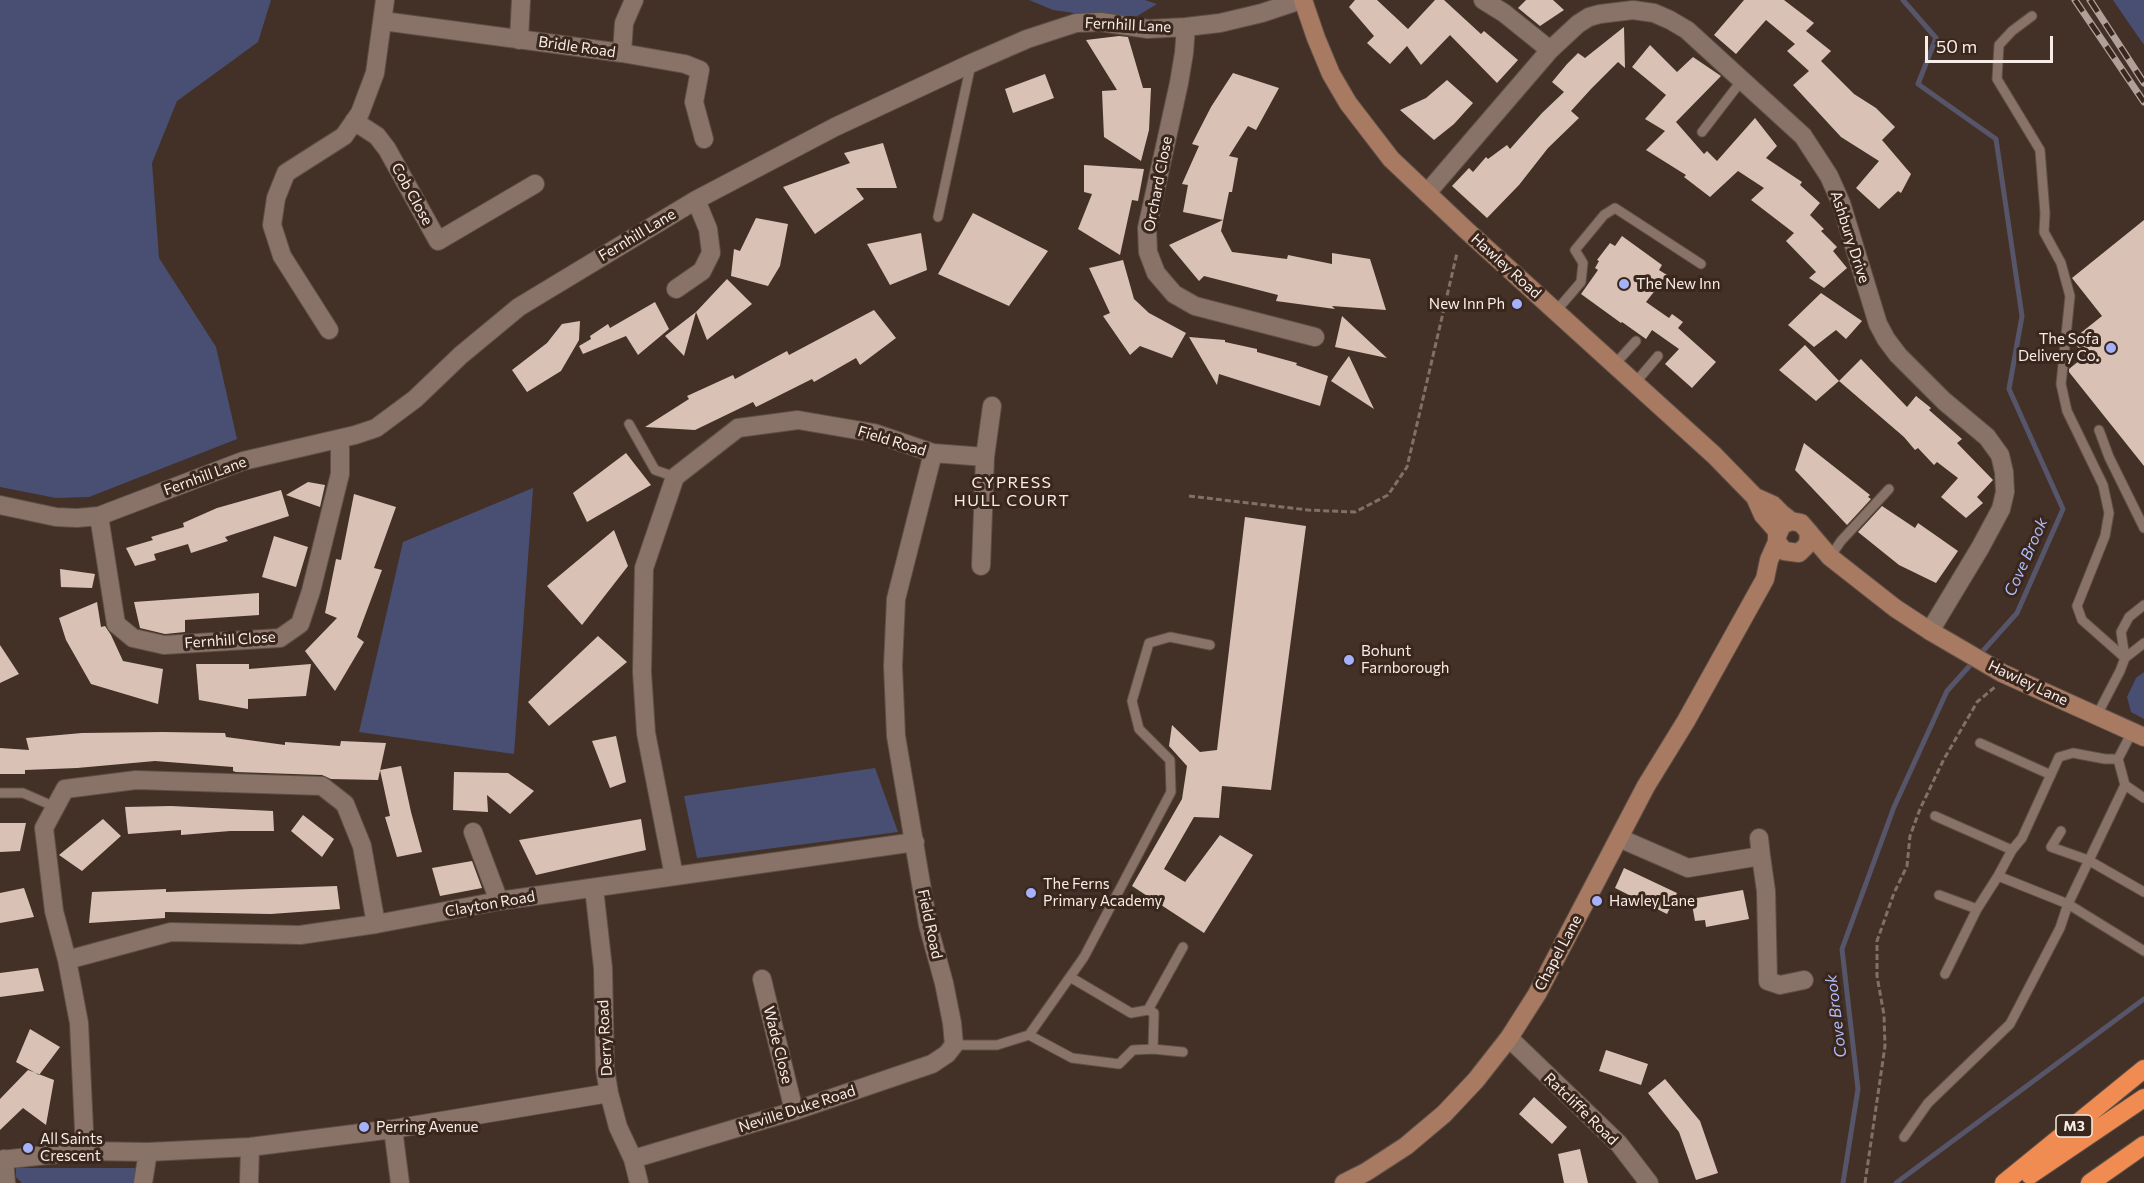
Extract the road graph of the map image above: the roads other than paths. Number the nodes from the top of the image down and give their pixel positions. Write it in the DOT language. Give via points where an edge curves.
graph roads {
  1 [pos="385,0"];
  2 [pos="521,0"];
  3 [pos="634,0"];
  4 [pos="1302,0"];
  5 [pos="1483,0"];
  6 [pos="1633,5"];
  7 [pos="2032,16"];
  8 [pos="383,21"];
  9 [pos="1186,27"];
  10 [pos="519,40"];
  11 [pos="1550,50"];
  12 [pos="622,54"];
  13 [pos="972,63"];
  14 [pos="1742,80"];
  15 [pos="354,122"];
  16 [pos="1702,132"];
  17 [pos="704,139"];
  18 [pos="536,184"];
  19 [pos="1426,193"];
  20 [pos="696,200"];
  21 [pos="938,217"];
  22 [pos="1701,264"];
  23 [pos="676,289"];
  24 [pos="1556,311"];
  25 [pos="329,330"];
  26 [pos="1315,337"];
  27 [pos="1636,341"];
  28 [pos="1658,356"];
  29 [pos="1615,364"];
  30 [pos="1635,383"];
  31 [pos="992,406"];
  32 [pos="629,424"];
  33 [pos="2099,430"];
  34 [pos="338,439"];
  35 [pos="933,453"];
  36 [pos="985,457"];
  37 [pos="675,477"];
  38 [pos="1889,489"];
  39 [pos="0,505"];
  40 [pos="99,516"];
  41 [pos="2144,528"];
  42 [pos="1782,532"];
  43 [pos="1809,532"];
  44 [pos="1797,552"];
  45 [pos="1830,556"];
  46 [pos="981,566"];
  47 [pos="1764,579"];
  48 [pos="2144,605"];
  49 [pos="1930,632"];
  50 [pos="2144,644"];
  51 [pos="1210,645"];
  52 [pos="2125,658"];
  53 [pos="2097,715"];
  54 [pos="2138,734"];
  55 [pos="1980,743"];
  56 [pos="2118,759"];
  57 [pos="2051,775"];
  58 [pos="2125,785"];
  59 [pos="0,793"];
  60 [pos="2144,798"];
  61 [pos="55,807"];
  62 [pos="1935,816"];
  63 [pos="2061,831"];
  64 [pos="473,832"];
  65 [pos="1618,838"];
  66 [pos="915,842"];
  67 [pos="2012,850"];
  68 [pos="2088,860"];
  69 [pos="674,876"];
  70 [pos="1998,876"];
  71 [pos="594,888"];
  72 [pos="2144,892"];
  73 [pos="1939,895"];
  74 [pos="499,901"];
  75 [pos="2067,904"];
  76 [pos="1977,909"];
  77 [pos="376,924"];
  78 [pos="1183,948"];
  79 [pos="2144,951"];
  80 [pos="67,960"];
  81 [pos="1945,974"];
  82 [pos="1070,977"];
  83 [pos="762,980"];
  84 [pos="1804,980"];
  85 [pos="1148,1010"];
  86 [pos="1029,1035"];
  87 [pos="1509,1038"];
  88 [pos="954,1045"];
  89 [pos="1153,1049"];
  90 [pos="1184,1052"];
  91 [pos="2144,1069"];
  92 [pos="609,1093"];
  93 [pos="2144,1098"];
  94 [pos="794,1111"];
  95 [pos="393,1129"];
  96 [pos="1904,1137"];
  97 [pos="2144,1145"];
  98 [pos="250,1147"];
  99 [pos="85,1151"];
  100 [pos="148,1152"];
  101 [pos="633,1159"];
  102 [pos="2,1160"];
  103 [pos="6,1183"];
  104 [pos="143,1183"];
  105 [pos="249,1183"];
  106 [pos="400,1183"];
  107 [pos="639,1183"];
  108 [pos="1344,1183"];
  109 [pos="1649,1183"];
  110 [pos="2004,1183"];
  111 [pos="2019,1183"];
  112 [pos="2090,1183"];
  1 -- 8 [label="street"];
  2 -- 10 [label="street"];
  3 -- 12 [label="street" via="624,23"];
  4 -- 9 [label="street, Fernhill Lane" via="1231,21"];
  4 -- 19 [label="main road, Hawley Road" via="1331,74 1348,104 1391,159"];
  5 -- 11 [label="street"];
  6 -- 11 [label="street, Ashbury Drive" via="1589,17"];
  6 -- 14 [label="street, Ashbury Drive" via="1687,30"];
  7 -- 52 [label="lane" via="1999,45 1997,79 2040,150 2044,232 2061,263 2070,296 2061,384 2067,411 2103,485 2109,513 2105,536 2077,606 2082,620"];
  8 -- 10 [label="street, Bridle Road"];
  8 -- 15 [label="street" via="375,73"];
  9 -- 13 [label="street, Fernhill Lane" via="1148,29 1101,22 1076,23"];
  9 -- 26 [label="street, Orchard Close" via="1179,83 1147,228 1148,252 1156,273 1174,294 1196,306"];
  10 -- 12 [label="street, Bridle Road"];
  11 -- 19 [label="street, Ashbury Drive"];
  12 -- 17 [label="street, Bridle Road" via="700,70 694,102"];
  13 -- 20 [label="street, Fernhill Lane" via="835,127"];
  13 -- 21 [label="lane"];
  14 -- 16 [label="lane"];
  14 -- 49 [label="street, Ashbury Drive" via="1803,136 1829,176 1886,339 1898,356 1987,437 2000,455 2005,492 2001,509"];
  15 -- 18 [label="street, Cob Close" via="376,136 387,149 438,241"];
  15 -- 25 [label="street" via="344,136 286,173 276,198 272,225 282,256"];
  19 -- 24 [label="main road, Hawley Road"];
  20 -- 23 [label="street" via="708,229 711,253 702,271"];
  20 -- 34 [label="street, Fernhill Lane" via="519,307 460,355 415,399 376,428"];
  22 -- 24 [label="lane" via="1615,208 1604,215 1575,250 1583,263 1581,282"];
  24 -- 29 [label="main road, Hawley Road"];
  27 -- 29 [label="lane"];
  28 -- 30 [label="lane"];
  29 -- 30 [label="main road, Hawley Road"];
  30 -- 42 [label="main road, Hawley Road" via="1755,497 1782,514"];
  31 -- 36 [label="street"];
  32 -- 37 [label="lane" via="656,470"];
  33 -- 41 [label="lane"];
  34 -- 40 [label="street, Fernhill Lane" via="243,460"];
  34 -- 40 [label="street, Fernhill Close" via="340,474 311,591 300,624 280,638 164,645 133,638 116,624"];
  35 -- 36 [label="street"];
  35 -- 37 [label="street, Field Road" via="874,433 798,420 738,428"];
  35 -- 66 [label="street, Field Road" via="896,599 896,736"];
  36 -- 46 [label="street"];
  37 -- 69 [label="street" via="644,568 642,672 646,733"];
  38 -- 45 [label="lane"];
  39 -- 40 [label="street, Fernhill Lane" via="56,517"];
  42 -- 43 [label="main road" via="1801,523"];
  42 -- 44 [label="main road" via="1784,551"];
  42 -- 47 [label="main road, Chapel Lane"];
  43 -- 44 [label="main road" via="1808,544"];
  43 -- 45 [label="main road, Hawley Lane"];
  44 -- 45 [label="main road, Hawley Lane"];
  44 -- 47 [label="main road, Chapel Lane"];
  45 -- 49 [label="main road, Hawley Lane"];
  47 -- 65 [label="main road, Chapel Lane"];
  48 -- 52 [label="lane" via="2129,617 2121,632"];
  49 -- 53 [label="main road, Hawley Lane" via="2000,678"];
  50 -- 52 [label="lane"];
  51 -- 82 [label="lane" via="1170,637 1149,643 1132,701 1138,729 1170,760 1171,792"];
  52 -- 53 [label="lane"];
  53 -- 54 [label="main road, Hawley Lane"];
  54 -- 56 [label="lane"];
  55 -- 57 [label="lane"];
  56 -- 57 [label="lane" via="2073,753 2059,757"];
  56 -- 58 [label="lane"];
  57 -- 67 [label="lane" via="2022,838"];
  58 -- 60 [label="lane"];
  58 -- 68 [label="lane"];
  59 -- 61 [label="lane" via="23,793"];
  61 -- 77 [label="street" via="65,789 136,780 322,786 345,804 362,846"];
  61 -- 80 [label="street" via="44,828 54,911"];
  62 -- 67 [label="lane"];
  63 -- 68 [label="lane" via="2051,847"];
  64 -- 74 [label="street"];
  65 -- 84 [label="street" via="1688,868 1760,847 1766,880 1768,981 1780,985"];
  65 -- 87 [label="main road, Chapel Lane" via="1537,994"];
  66 -- 69 [label="street, Clayton Road"];
  66 -- 88 [label="street, Field Road"];
  67 -- 70 [label="lane"];
  68 -- 72 [label="lane"];
  68 -- 75 [label="lane"];
  69 -- 71 [label="street, Clayton Road"];
  70 -- 75 [label="lane"];
  70 -- 76 [label="lane"];
  71 -- 74 [label="street, Clayton Road"];
  71 -- 92 [label="street, Derry Road" via="603,968"];
  73 -- 76 [label="lane"];
  74 -- 77 [label="street, Clayton Road"];
  75 -- 79 [label="lane"];
  75 -- 96 [label="lane" via="2060,928 2010,1024 1928,1103"];
  76 -- 81 [label="lane"];
  77 -- 80 [label="street, Clayton Road" via="300,935 171,932"];
  78 -- 85 [label="lane"];
  80 -- 99 [label="street" via="79,1023"];
  82 -- 85 [label="lane" via="1131,1013"];
  82 -- 86 [label="lane"];
  83 -- 94 [label="street, Wade Close"];
  85 -- 89 [label="lane" via="1154,1013"];
  86 -- 88 [label="lane" via="997,1045"];
  86 -- 89 [label="lane" via="1072,1058 1119,1064 1133,1050"];
  87 -- 108 [label="main road, Chapel Lane" via="1444,1114 1406,1146"];
  87 -- 109 [label="street, Ratcliffe Road" via="1619,1144"];
  88 -- 94 [label="street, Neville Duke Road" via="932,1064"];
  89 -- 90 [label="lane"];
  91 -- 110 [label="highway, M3"];
  92 -- 95 [label="street"];
  92 -- 101 [label="street, Derry Road" via="618,1127"];
  93 -- 111 [label="highway, M3"];
  94 -- 101 [label="street, Neville Duke Road"];
  95 -- 98 [label="street"];
  95 -- 106 [label="street"];
  97 -- 112 [label="highway"];
  98 -- 100 [label="street"];
  98 -- 105 [label="street"];
  99 -- 100 [label="street"];
  99 -- 102 [label="street"];
  100 -- 104 [label="street"];
  101 -- 107 [label="street, Derry Road"];
  102 -- 103 [label="street"];
}
